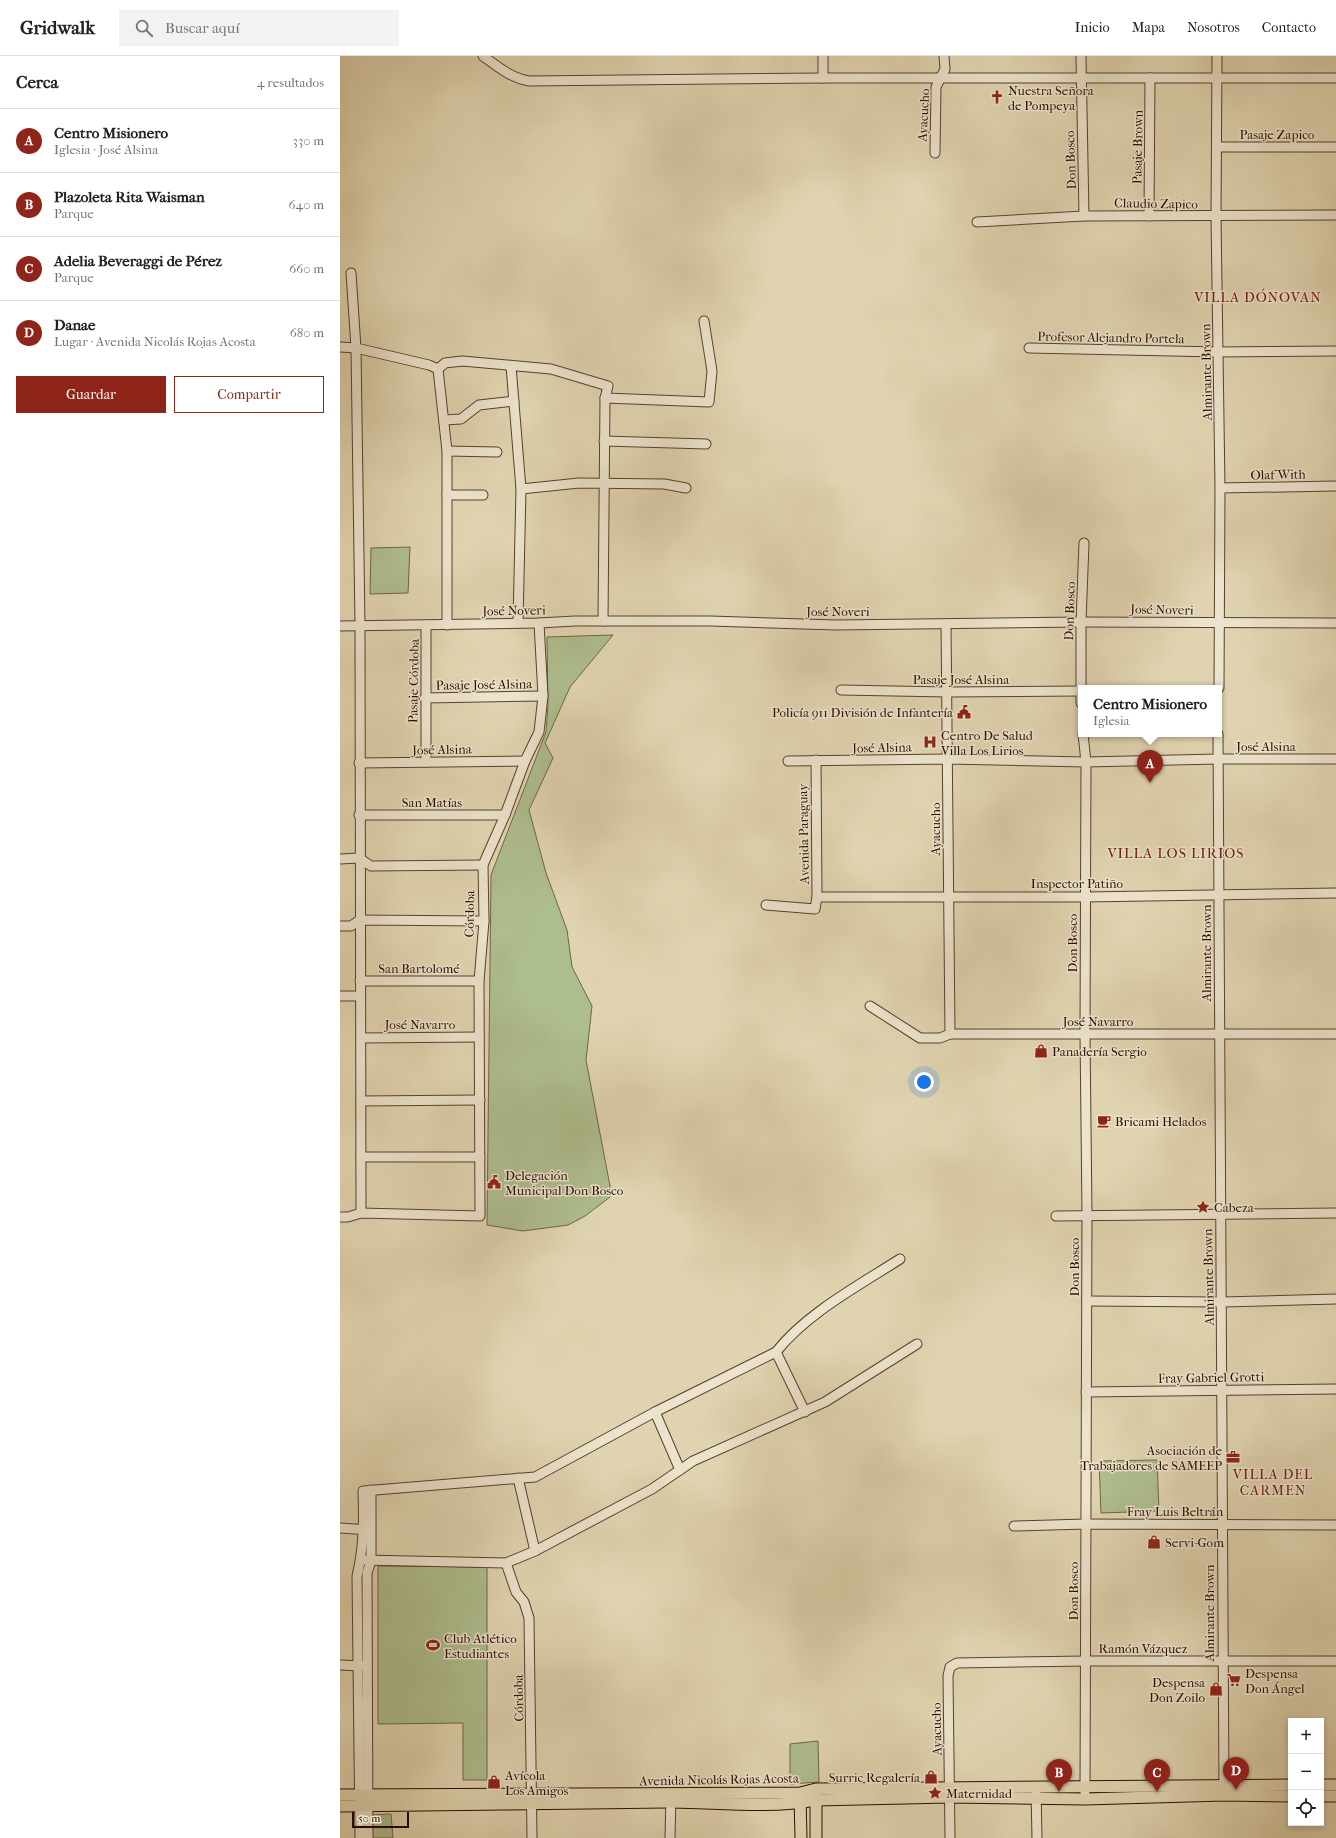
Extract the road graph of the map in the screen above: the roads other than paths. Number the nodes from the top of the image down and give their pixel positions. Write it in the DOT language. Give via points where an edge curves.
graph roads {
  1 [pos="483,56"];
  2 [pos="823,56"];
  3 [pos="944,56"];
  4 [pos="1081,56"];
  5 [pos="1217,56"];
  6 [pos="823,78"];
  7 [pos="1081,78"];
  8 [pos="1150,78"];
  9 [pos="1336,78"];
  10 [pos="939,79"];
  11 [pos="1217,79"];
  12 [pos="1217,147"];
  13 [pos="1336,147"];
  14 [pos="935,153"];
  15 [pos="1336,215"];
  16 [pos="1084,216"];
  17 [pos="1149,216"];
  18 [pos="1216,217"];
  19 [pos="976,222"];
  20 [pos="352,273"];
  21 [pos="704,321"];
  22 [pos="340,347"];
  23 [pos="356,348"];
  24 [pos="1029,348"];
  25 [pos="1336,351"];
  26 [pos="1219,352"];
  27 [pos="511,366"];
  28 [pos="438,369"];
  29 [pos="604,398"];
  30 [pos="514,401"];
  31 [pos="444,420"];
  32 [pos="604,441"];
  33 [pos="706,444"];
  34 [pos="447,451"];
  35 [pos="497,452"];
  36 [pos="603,484"];
  37 [pos="1336,486"];
  38 [pos="686,488"];
  39 [pos="1220,488"];
  40 [pos="521,489"];
  41 [pos="447,495"];
  42 [pos="483,495"];
  43 [pos="1084,543"];
  44 [pos="603,621"];
  45 [pos="1081,622"];
  46 [pos="518,623"];
  47 [pos="539,623"];
  48 [pos="1219,623"];
  49 [pos="1336,623"];
  50 [pos="946,624"];
  51 [pos="360,625"];
  52 [pos="426,625"];
  53 [pos="447,625"];
  54 [pos="340,626"];
  55 [pos="1080,685"];
  56 [pos="1219,685"];
  57 [pos="841,690"];
  58 [pos="948,692"];
  59 [pos="1078,692"];
  60 [pos="543,696"];
  61 [pos="425,698"];
  62 [pos="1083,737"];
  63 [pos="1218,737"];
  64 [pos="948,759"];
  65 [pos="1218,759"];
  66 [pos="816,760"];
  67 [pos="1336,760"];
  68 [pos="525,761"];
  69 [pos="788,761"];
  70 [pos="426,762"];
  71 [pos="1086,762"];
  72 [pos="359,763"];
  73 [pos="359,815"];
  74 [pos="505,815"];
  75 [pos="360,858"];
  76 [pos="340,859"];
  77 [pos="483,865"];
  78 [pos="1219,894"];
  79 [pos="1336,894"];
  80 [pos="948,896"];
  81 [pos="817,897"];
  82 [pos="1086,897"];
  83 [pos="766,905"];
  84 [pos="360,920"];
  85 [pos="484,921"];
  86 [pos="340,926"];
  87 [pos="360,981"];
  88 [pos="479,981"];
  89 [pos="340,996"];
  90 [pos="360,996"];
  91 [pos="870,1006"];
  92 [pos="950,1034"];
  93 [pos="1219,1034"];
  94 [pos="1336,1034"];
  95 [pos="1085,1035"];
  96 [pos="479,1037"];
  97 [pos="361,1038"];
  98 [pos="480,1100"];
  99 [pos="361,1101"];
  100 [pos="362,1157"];
  101 [pos="480,1157"];
  102 [pos="361,1213"];
  103 [pos="1220,1214"];
  104 [pos="1336,1214"];
  105 [pos="1087,1215"];
  106 [pos="1056,1216"];
  107 [pos="340,1217"];
  108 [pos="900,1259"];
  109 [pos="1336,1300"];
  110 [pos="1087,1302"];
  111 [pos="1222,1302"];
  112 [pos="917,1344"];
  113 [pos="776,1352"];
  114 [pos="1336,1389"];
  115 [pos="1222,1390"];
  116 [pos="1086,1392"];
  117 [pos="655,1412"];
  118 [pos="805,1412"];
  119 [pos="680,1470"];
  120 [pos="518,1478"];
  121 [pos="1222,1523"];
  122 [pos="1086,1524"];
  123 [pos="1336,1525"];
  124 [pos="1014,1526"];
  125 [pos="341,1528"];
  126 [pos="368,1530"];
  127 [pos="535,1551"];
  128 [pos="361,1560"];
  129 [pos="371,1560"];
  130 [pos="506,1563"];
  131 [pos="1086,1661"];
  132 [pos="1222,1661"];
  133 [pos="1336,1661"];
  134 [pos="340,1665"];
  135 [pos="357,1666"];
  136 [pos="367,1666"];
  137 [pos="950,1667"];
  138 [pos="1288,1785"];
  139 [pos="1324,1785"];
  140 [pos="1336,1785"];
  141 [pos="1036,1786"];
  142 [pos="1084,1786"];
  143 [pos="1224,1790"];
  144 [pos="950,1792"];
  145 [pos="340,1795"];
  146 [pos="816,1795"];
  147 [pos="1288,1796"];
  148 [pos="1324,1796"];
  149 [pos="1336,1796"];
  150 [pos="800,1798"];
  151 [pos="532,1799"];
  152 [pos="670,1799"];
  153 [pos="1036,1799"];
  154 [pos="1084,1799"];
  155 [pos="363,1801"];
  156 [pos="340,1806"];
  157 [pos="360,1838"];
  158 [pos="368,1838"];
  159 [pos="532,1838"];
  160 [pos="670,1838"];
  161 [pos="801,1838"];
  162 [pos="816,1838"];
  163 [pos="950,1838"];
  164 [pos="1037,1838"];
  1 -- 6 [label="street" via="504,72 517,79 529,81"];
  2 -- 6 [label="street"];
  3 -- 10 [label="street, Ayacucho" via="945,69"];
  4 -- 7 [label="street, Don Bosco"];
  5 -- 11 [label="street, Almirante Brown"];
  6 -- 10 [label="street"];
  7 -- 8 [label="street"];
  7 -- 10 [label="street"];
  7 -- 16 [label="street, Don Bosco"];
  8 -- 11 [label="street"];
  8 -- 17 [label="street, Pasaje Brown"];
  9 -- 11 [label="street"];
  10 -- 14 [label="street, Ayacucho" via="936,87"];
  11 -- 12 [label="street, Almirante Brown"];
  12 -- 13 [label="street, Pasaje Zapico"];
  12 -- 18 [label="street, Almirante Brown"];
  15 -- 18 [label="street, Claudio Zapico"];
  16 -- 17 [label="street, Claudio Zapico"];
  16 -- 19 [label="street, Claudio Zapico"];
  17 -- 18 [label="street, Claudio Zapico"];
  18 -- 26 [label="street, Almirante Brown"];
  20 -- 23 [label="street"];
  21 -- 29 [label="street" via="712,371 709,402"];
  22 -- 23 [label="street"];
  23 -- 28 [label="street" via="429,364"];
  23 -- 51 [label="street"];
  24 -- 26 [label="street, Profesor Alejandro Portela"];
  25 -- 26 [label="street, Profesor Alejandro Portela"];
  26 -- 39 [label="street, Almirante Brown"];
  27 -- 28 [label="street" via="462,361 445,363"];
  27 -- 29 [label="street" via="551,369 608,386"];
  27 -- 30 [label="street"];
  28 -- 31 [label="street"];
  29 -- 32 [label="street"];
  30 -- 31 [label="street" via="479,405 461,420"];
  30 -- 40 [label="street"];
  31 -- 34 [label="street"];
  32 -- 33 [label="street"];
  32 -- 36 [label="street"];
  34 -- 35 [label="street"];
  34 -- 41 [label="street"];
  36 -- 38 [label="street" via="664,484"];
  36 -- 40 [label="street" via="579,483"];
  36 -- 44 [label="street"];
  37 -- 39 [label="street, Olaf With"];
  39 -- 48 [label="street, Almirante Brown"];
  40 -- 46 [label="street"];
  41 -- 42 [label="street"];
  41 -- 53 [label="street"];
  43 -- 45 [label="street, Don Bosco"];
  44 -- 47 [label="street, José Noveri"];
  44 -- 50 [label="street, José Noveri"];
  45 -- 48 [label="street, José Noveri"];
  45 -- 50 [label="street, José Noveri"];
  45 -- 55 [label="street, Don Bosco"];
  46 -- 47 [label="street, José Noveri"];
  46 -- 53 [label="street, José Noveri"];
  47 -- 60 [label="street, Córdoba"];
  48 -- 49 [label="street, José Noveri"];
  48 -- 56 [label="street, Almirante Brown"];
  50 -- 58 [label="street, Ayacucho"];
  51 -- 52 [label="street, José Noveri"];
  51 -- 54 [label="street, José Noveri"];
  51 -- 72 [label="street"];
  52 -- 53 [label="street, José Noveri"];
  52 -- 61 [label="street, Pasaje Córdoba"];
  57 -- 58 [label="street, Pasaje José Alsina"];
  58 -- 59 [label="street, Pasaje José Alsina"];
  58 -- 64 [label="street, Ayacucho"];
  60 -- 61 [label="street, Pasaje José Alsina"];
  60 -- 68 [label="street, Córdoba" via="539,732"];
  61 -- 70 [label="street, Pasaje Córdoba"];
  62 -- 71 [label="street, Don Bosco"];
  63 -- 65 [label="street, Almirante Brown"];
  64 -- 66 [label="street, José Alsina"];
  64 -- 71 [label="street, José Alsina"];
  64 -- 80 [label="street, Ayacucho"];
  65 -- 67 [label="street, José Alsina"];
  65 -- 71 [label="street, José Alsina"];
  65 -- 78 [label="street, Almirante Brown"];
  66 -- 69 [label="street, José Alsina"];
  66 -- 81 [label="street, Avenida Paraguay"];
  68 -- 70 [label="street, José Alsina"];
  68 -- 74 [label="street, Córdoba"];
  70 -- 72 [label="street, José Alsina"];
  71 -- 82 [label="street, Don Bosco"];
  72 -- 73 [label="street"];
  73 -- 74 [label="street, San Matías"];
  73 -- 75 [label="street"];
  74 -- 77 [label="street, Córdoba"];
  75 -- 76 [label="street"];
  75 -- 77 [label="street" via="371,866"];
  75 -- 84 [label="street"];
  77 -- 85 [label="street, Córdoba"];
  78 -- 79 [label="street, Inspector Patiño"];
  78 -- 82 [label="street, Inspector Patiño"];
  78 -- 93 [label="street, Almirante Brown"];
  80 -- 81 [label="street, Inspector Patiño"];
  80 -- 82 [label="street, Inspector Patiño"];
  80 -- 92 [label="street, Ayacucho"];
  81 -- 83 [label="street, Avenida Paraguay" via="815,908"];
  82 -- 95 [label="street, Don Bosco"];
  84 -- 85 [label="street"];
  84 -- 86 [label="street" via="351,926"];
  84 -- 87 [label="street"];
  85 -- 88 [label="street, Córdoba"];
  87 -- 88 [label="street, San Bartolomé"];
  87 -- 90 [label="street"];
  88 -- 96 [label="street, Córdoba"];
  89 -- 90 [label="street"];
  90 -- 97 [label="street"];
  91 -- 92 [label="street, José Navarro" via="920,1038 940,1038"];
  92 -- 95 [label="street, José Navarro"];
  93 -- 94 [label="street, José Navarro"];
  93 -- 95 [label="street, José Navarro"];
  93 -- 103 [label="street, Almirante Brown"];
  95 -- 105 [label="street, Don Bosco"];
  96 -- 97 [label="street, José Navarro"];
  96 -- 98 [label="street, Córdoba"];
  97 -- 99 [label="street"];
  98 -- 99 [label="street"];
  98 -- 101 [label="street, Córdoba"];
  99 -- 100 [label="street"];
  100 -- 101 [label="street"];
  100 -- 102 [label="street"];
  101 -- 102 [label="street, Córdoba" via="480,1216"];
  102 -- 107 [label="street" via="348,1218"];
  103 -- 104 [label="street"];
  103 -- 105 [label="street"];
  103 -- 111 [label="street, Almirante Brown"];
  105 -- 106 [label="street"];
  105 -- 110 [label="street, Don Bosco"];
  108 -- 113 [label="street" via="815,1315 788,1337"];
  109 -- 111 [label="street"];
  110 -- 111 [label="street"];
  110 -- 116 [label="street, Don Bosco"];
  111 -- 115 [label="street, Almirante Brown"];
  112 -- 118 [label="street"];
  113 -- 117 [label="street"];
  113 -- 118 [label="street"];
  114 -- 115 [label="street, Fray Gabriel Grotti"];
  115 -- 116 [label="street, Fray Gabriel Grotti"];
  115 -- 121 [label="street, Almirante Brown"];
  116 -- 122 [label="street, Don Bosco"];
  117 -- 119 [label="street"];
  117 -- 120 [label="street" via="535,1477"];
  118 -- 119 [label="street" via="693,1461"];
  119 -- 127 [label="street" via="652,1489"];
  120 -- 126 [label="street" via="367,1490"];
  120 -- 127 [label="street"];
  121 -- 122 [label="street, Fray Luis Beltrán"];
  121 -- 123 [label="street, Fray Luis Beltrán"];
  121 -- 132 [label="street, Almirante Brown"];
  122 -- 124 [label="street, Fray Luis Beltrán"];
  122 -- 131 [label="street, Don Bosco"];
  125 -- 126 [label="street"];
  126 -- 128 [label="street"];
  126 -- 129 [label="street"];
  127 -- 130 [label="street"];
  128 -- 129 [label="street"];
  128 -- 135 [label="street" via="357,1576"];
  129 -- 130 [label="street"];
  129 -- 136 [label="street" via="367,1573"];
  130 -- 151 [label="street, Córdoba" via="529,1618"];
  131 -- 132 [label="street, Ramón Vázquez"];
  131 -- 137 [label="street, Ramón Vázquez" via="957,1663"];
  131 -- 142 [label="street, Don Bosco"];
  132 -- 133 [label="street, Ramón Vázquez"];
  132 -- 143 [label="street, Almirante Brown"];
  134 -- 135 [label="street"];
  135 -- 136 [label="street"];
  135 -- 155 [label="street"];
  136 -- 155 [label="street"];
  137 -- 144 [label="street, Ayacucho"];
  138 -- 143 [label="main road, Avenida Nicolás Rojas Acosta"];
  139 -- 140 [label="main road"];
  141 -- 142 [label="main road, Avenida Nicolás Rojas Acosta"];
  141 -- 144 [label="main road, Avenida Nicolás Rojas Acosta"];
  141 -- 153 [label="street"];
  142 -- 143 [label="main road, Avenida Nicolás Rojas Acosta"];
  142 -- 154 [label="street, Don Bosco"];
  143 -- 147 [label="main road, Avenida Nicolás Rojas Acosta"];
  143 -- 154 [label="main road, Avenida Nicolás Rojas Acosta"];
  144 -- 146 [label="main road, Avenida Nicolás Rojas Acosta"];
  144 -- 153 [label="main road, Avenida Nicolás Rojas Acosta"];
  144 -- 163 [label="street, Ayacucho"];
  145 -- 155 [label="main road, Avenida Nicolás Rojas Acosta"];
  146 -- 150 [label="main road, Avenida Nicolás Rojas Acosta"];
  146 -- 162 [label="main road"];
  148 -- 149 [label="main road"];
  150 -- 152 [label="main road, Avenida Nicolás Rojas Acosta"];
  150 -- 161 [label="main road"];
  151 -- 152 [label="main road, Avenida Nicolás Rojas Acosta"];
  151 -- 155 [label="main road, Avenida Nicolás Rojas Acosta"];
  151 -- 159 [label="street, Córdoba"];
  152 -- 160 [label="street"];
  153 -- 154 [label="main road, Avenida Nicolás Rojas Acosta"];
  153 -- 164 [label="street"];
  155 -- 156 [label="main road, Avenida Nicolás Rojas Acosta"];
  155 -- 157 [label="street"];
  155 -- 158 [label="street"];
}
